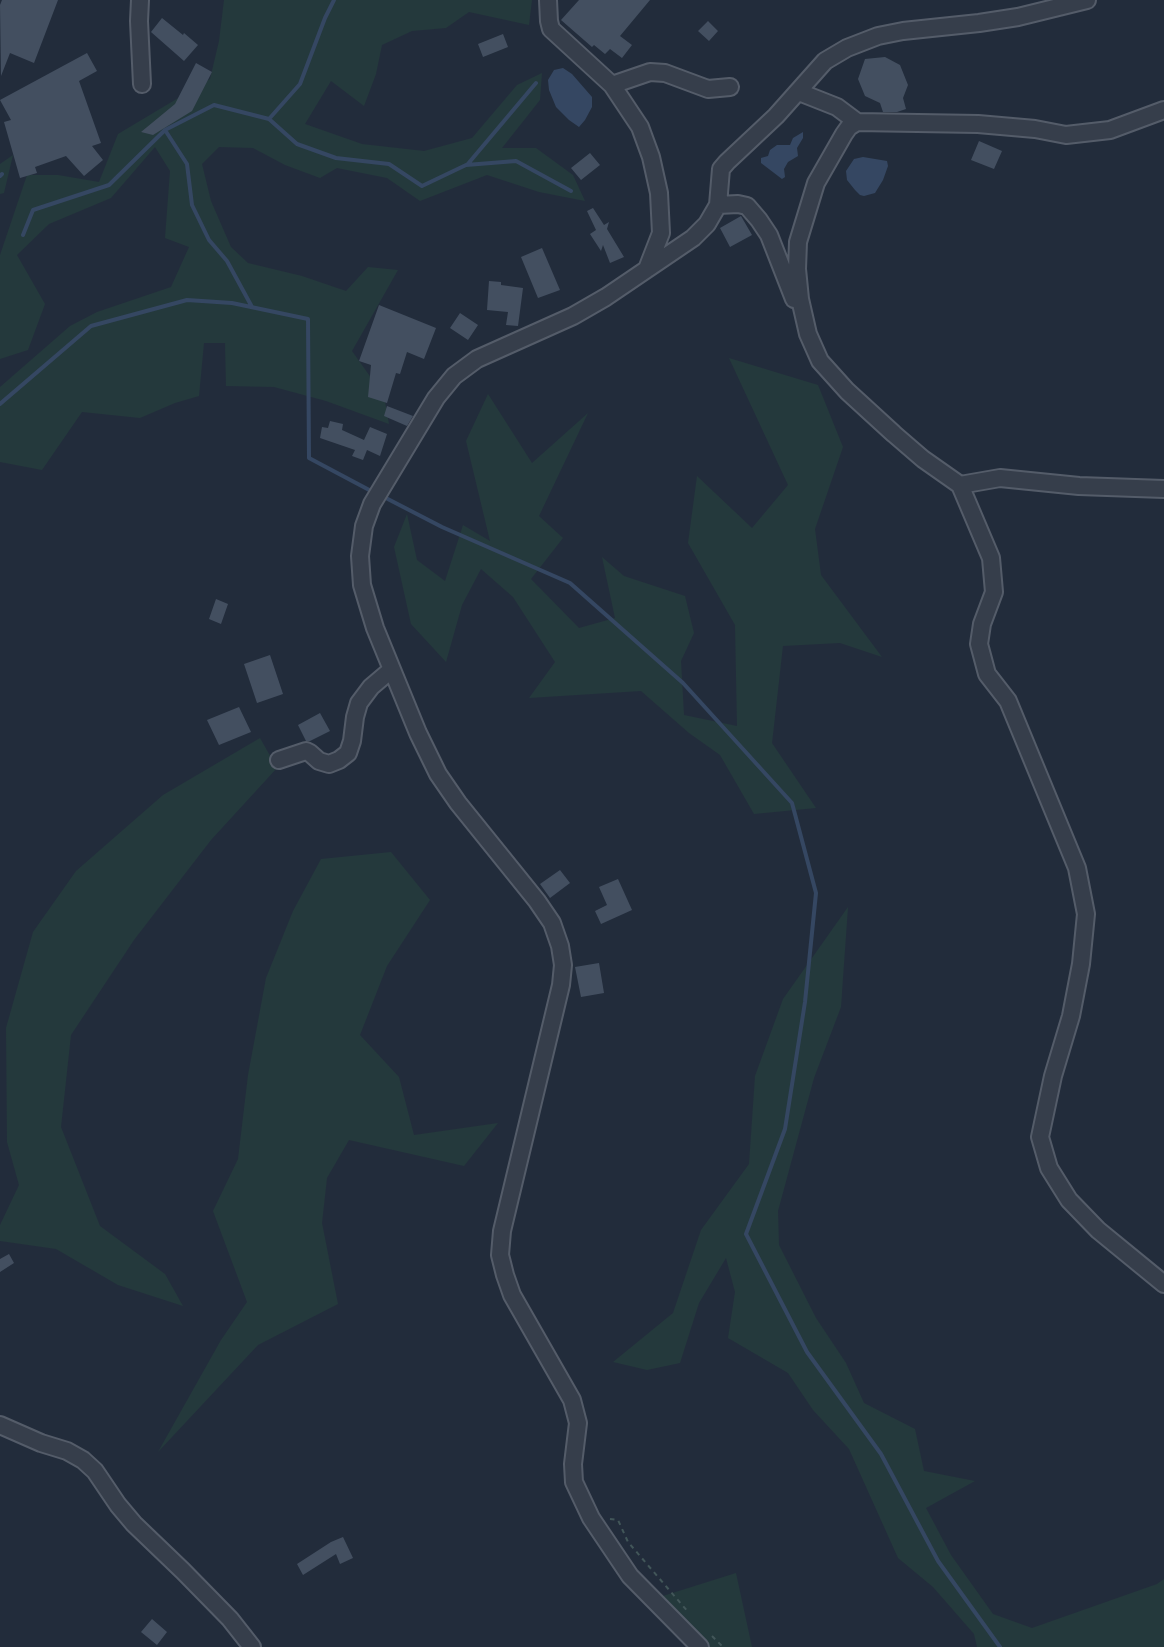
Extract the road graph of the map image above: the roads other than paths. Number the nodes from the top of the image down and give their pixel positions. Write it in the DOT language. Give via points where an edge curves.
graph roads {
  1 [pos="140,0"];
  2 [pos="548,0"];
  3 [pos="1087,0"];
  4 [pos="142,84"];
  5 [pos="612,85"];
  6 [pos="730,87"];
  7 [pos="799,92"];
  8 [pos="1164,110"];
  9 [pos="857,122"];
  10 [pos="718,205"];
  11 [pos="648,269"];
  12 [pos="808,334"];
  13 [pos="960,485"];
  14 [pos="1164,489"];
  15 [pos="391,670"];
  16 [pos="279,760"];
  17 [pos="1164,1284"];
  18 [pos="0,1425"];
  19 [pos="252,1647"];
  20 [pos="700,1647"];
  1 -- 4 [label="street"];
  2 -- 5 [label="street" via="551,29"];
  3 -- 7 [label="street" via="1018,17 878,36 825,61"];
  5 -- 6 [label="street" via="650,72 665,73 708,88"];
  5 -- 11 [label="street" via="640,127 659,193 661,232"];
  7 -- 9 [label="street" via="837,107"];
  7 -- 10 [label="street" via="721,169"];
  8 -- 9 [label="street" via="1110,130 1066,135 978,124"];
  9 -- 12 [label="street" via="844,134 816,183 798,242 800,299"];
  10 -- 11 [label="street" via="693,238"];
  10 -- 12 [label="street" via="747,206 759,220 769,235"];
  11 -- 15 [label="street" via="573,316 477,359 454,376 436,398 372,504 364,526 362,585"];
  12 -- 13 [label="street" via="820,361 847,392 923,459"];
  13 -- 14 [label="street" via="1000,478"];
  13 -- 17 [label="street" via="991,558 994,592 979,644 987,674 1008,701 1077,868 1086,914 1071,1016 1040,1137 1049,1168 1069,1200 1098,1230"];
  15 -- 16 [label="street" via="359,703 348,753 329,764 306,751"];
  15 -- 20 [label="street" via="438,774 537,901 552,923 560,946 561,985 502,1231 500,1255 512,1295 572,1400 578,1423 574,1482 591,1518 630,1576"];
  18 -- 19 [label="street" via="83,1460 134,1524 183,1570"];
}
